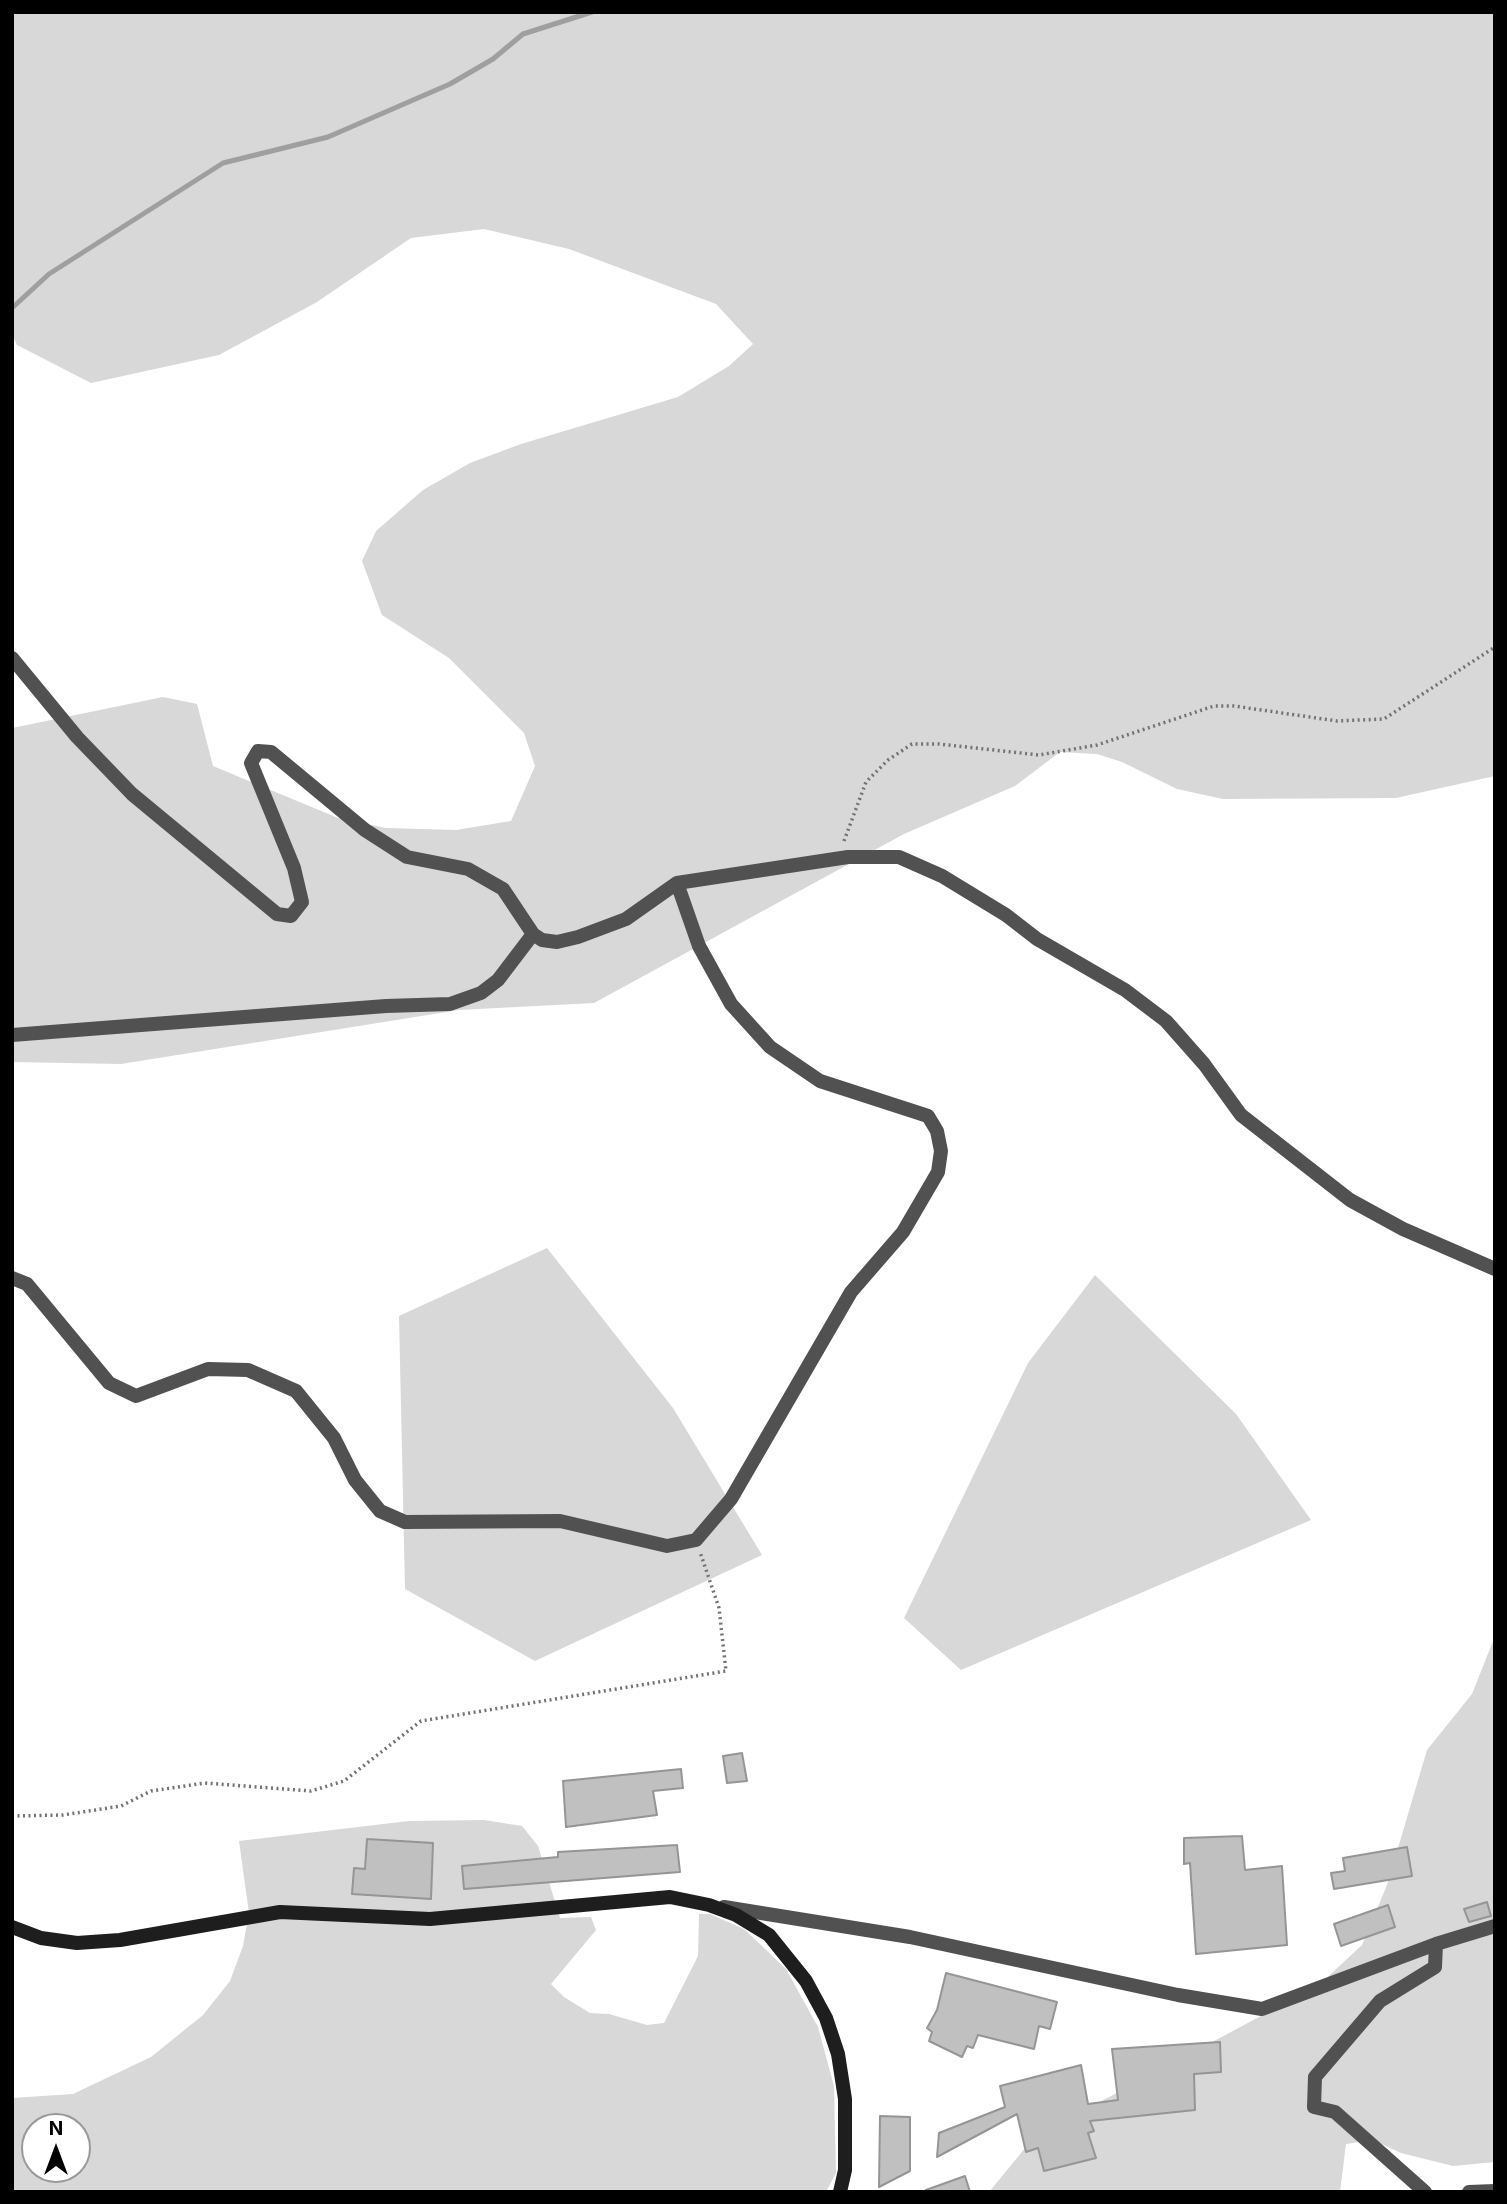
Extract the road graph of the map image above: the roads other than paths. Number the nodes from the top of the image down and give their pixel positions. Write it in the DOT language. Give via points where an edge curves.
graph roads {
  1 [pos="12,658"];
  2 [pos="677,883"];
  3 [pos="533,934"];
  4 [pos="12,1035"];
  5 [pos="1495,1269"];
  6 [pos="12,1278"];
  7 [pos="709,1905"];
  8 [pos="1495,1926"];
  9 [pos="12,1927"];
  10 [pos="1436,1944"];
  11 [pos="1495,2191"];
  12 [pos="840,2192"];
  13 [pos="1425,2192"];
  14 [pos="1469,2192"];
  1 -- 3 [label="street" via="77,737 132,794 277,914 291,916 302,902 294,868 251,762 258,751 271,752 365,830 407,857 468,869 503,890"];
  2 -- 3 [label="street" via="626,919 578,937 557,942"];
  2 -- 5 [label="street" via="838,859 899,857 942,876 1125,990 1166,1021 1241,1115 1350,1200"];
  2 -- 6 [label="street" via="699,946 731,1004 770,1047 821,1082 928,1116 941,1151 938,1171 903,1232 851,1292 731,1499 696,1540 667,1546 560,1521 405,1522 380,1511 355,1479 334,1438 296,1391 248,1370 208,1369 136,1396 109,1383 27,1284"];
  3 -- 4 [label="street" via="498,980 481,993 450,1004"];
  7 -- 9 [label="street" via="670,1897 646,1898 430,1919 280,1912 77,1944"];
  7 -- 10 [label="street" via="910,1937 1262,2009"];
  7 -- 12 [label="street" via="769,1935 806,1981 826,2018 845,2099 845,2171"];
  8 -- 10 [label="street"];
  10 -- 13 [label="street" via="1435,1967 1380,2001 1315,2077 1314,2107 1335,2112"];
  11 -- 14 [label="street"];
}
